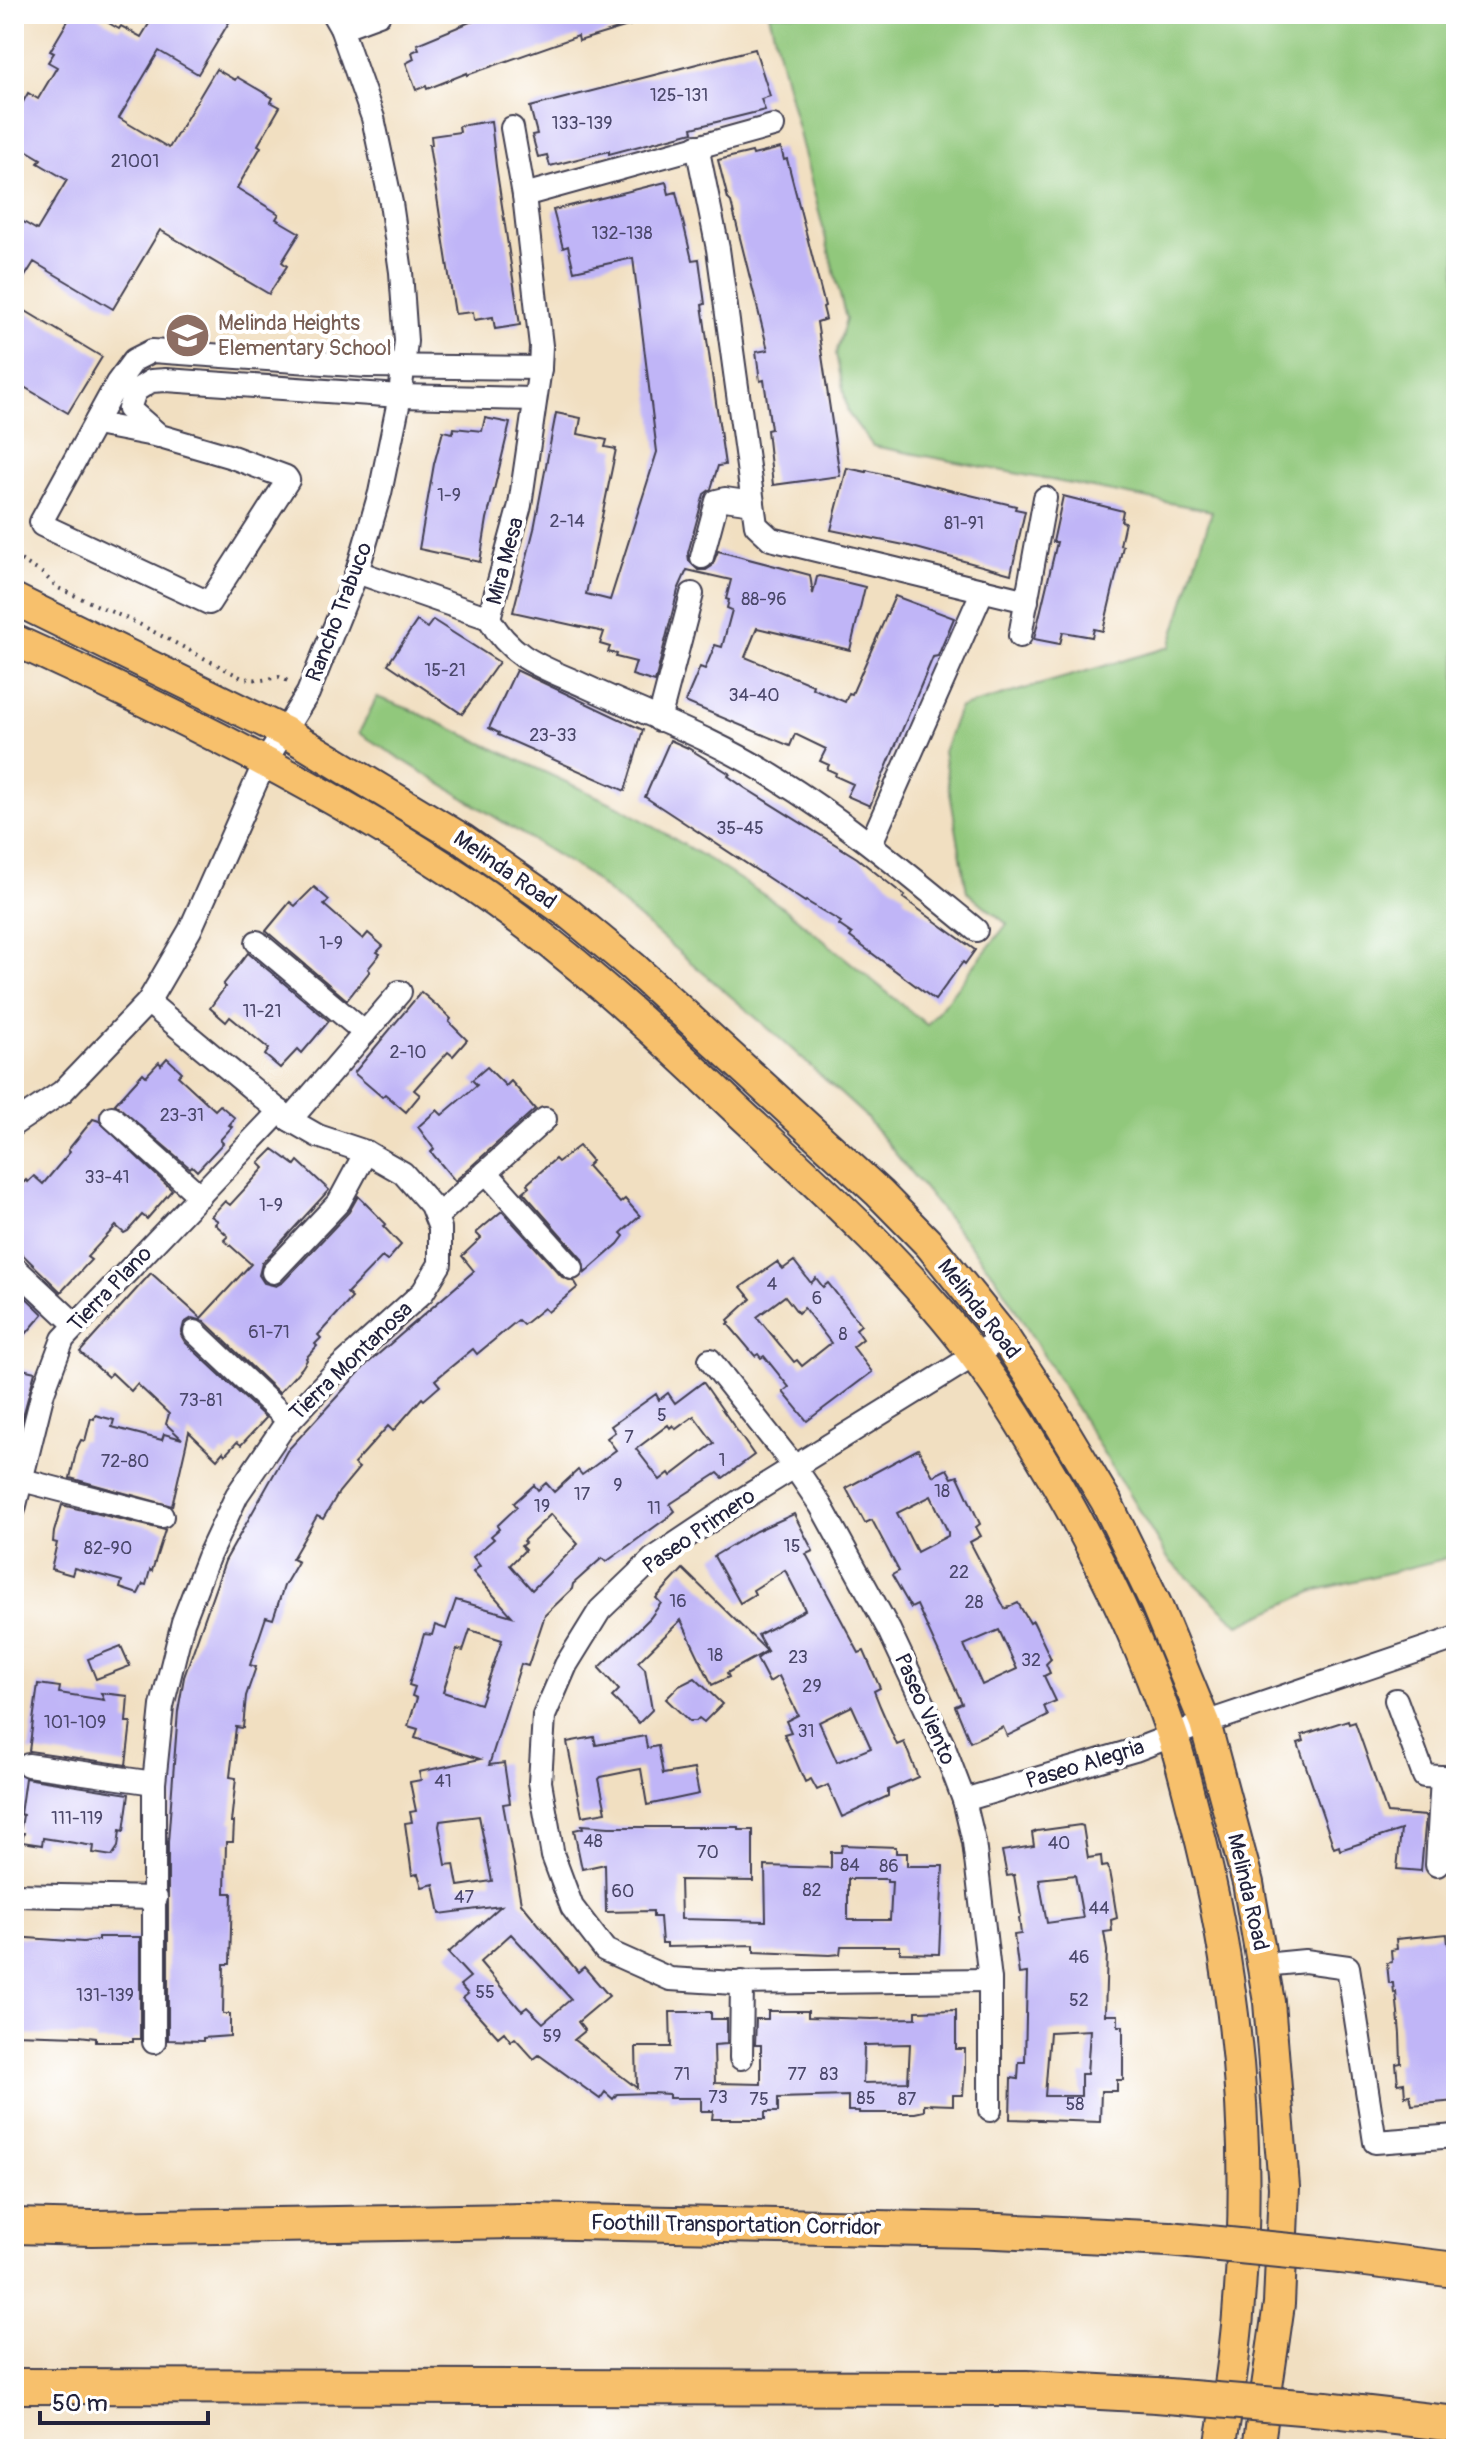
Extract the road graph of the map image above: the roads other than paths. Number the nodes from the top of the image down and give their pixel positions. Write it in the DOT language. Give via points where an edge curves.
graph roads {
  1 [pos="379,14"];
  2 [pos="337,21"];
  3 [pos="773,126"];
  4 [pos="512,128"];
  5 [pos="697,146"];
  6 [pos="524,195"];
  7 [pos="404,367"];
  8 [pos="540,368"];
  9 [pos="400,396"];
  10 [pos="535,399"];
  11 [pos="96,424"];
  12 [pos="160,436"];
  13 [pos="1045,498"];
  14 [pos="753,503"];
  15 [pos="702,557"];
  16 [pos="357,572"];
  17 [pos="983,590"];
  18 [pos="692,594"];
  19 [pos="14,599"];
  20 [pos="1027,601"];
  21 [pos="489,618"];
  22 [pos="1020,636"];
  23 [pos="14,640"];
  24 [pos="659,720"];
  25 [pos="285,732"];
  26 [pos="265,762"];
  27 [pos="871,843"];
  28 [pos="976,930"];
  29 [pos="257,942"];
  30 [pos="400,992"];
  31 [pos="148,1002"];
  32 [pos="365,1033"];
  33 [pos="285,1115"];
  34 [pos="112,1117"];
  35 [pos="545,1119"];
  36 [pos="14,1124"];
  37 [pos="366,1152"];
  38 [pos="486,1172"];
  39 [pos="200,1196"];
  40 [pos="436,1217"];
  41 [pos="14,1267"];
  42 [pos="572,1268"];
  43 [pos="273,1272"];
  44 [pos="76,1325"];
  45 [pos="195,1332"];
  46 [pos="1004,1337"];
  47 [pos="975,1356"];
  48 [pos="710,1360"];
  49 [pos="289,1421"];
  50 [pos="794,1466"];
  51 [pos="22,1480"];
  52 [pos="14,1509"];
  53 [pos="162,1516"];
  54 [pos="1456,1638"];
  55 [pos="1396,1700"];
  56 [pos="1205,1723"];
  57 [pos="1173,1735"];
  58 [pos="28,1765"];
  59 [pos="1449,1778"];
  60 [pos="154,1783"];
  61 [pos="964,1800"];
  62 [pos="1437,1865"];
  63 [pos="14,1895"];
  64 [pos="156,1898"];
  65 [pos="1264,1965"];
  66 [pos="990,1980"];
  67 [pos="742,1982"];
  68 [pos="154,2042"];
  69 [pos="741,2058"];
  70 [pos="990,2110"];
  71 [pos="1456,2136"];
  72 [pos="14,2226"];
  73 [pos="1456,2270"];
  74 [pos="14,2386"];
  75 [pos="1456,2424"];
  76 [pos="1220,2449"];
  77 [pos="1258,2449"];
  1 -- 2 [label="street"];
  2 -- 7 [label="street, Rancho Trabuco" via="373,118 391,203 401,272"];
  3 -- 5 [label="street"];
  4 -- 6 [label="street, Mira Mesa"];
  5 -- 6 [label="street"];
  5 -- 14 [label="street" via="718,249"];
  6 -- 8 [label="street, Mira Mesa"];
  7 -- 8 [label="street"];
  7 -- 9 [label="street, Rancho Trabuco"];
  7 -- 11 [label="street" via="152,351 125,370"];
  8 -- 10 [label="street, Mira Mesa"];
  9 -- 10 [label="street"];
  9 -- 12 [label="street" via="151,381 135,391 129,409"];
  9 -- 16 [label="street, Rancho Trabuco"];
  10 -- 21 [label="street, Mira Mesa" via="520,505"];
  11 -- 12 [label="street"];
  11 -- 12 [label="street" via="42,525 209,603 288,480"];
  13 -- 20 [label="street"];
  14 -- 15 [label="street" via="717,501"];
  14 -- 17 [label="street" via="756,525 771,539"];
  16 -- 21 [label="street"];
  16 -- 25 [label="street, Rancho Trabuco" via="308,693"];
  17 -- 20 [label="street"];
  17 -- 27 [label="street"];
  18 -- 24 [label="street"];
  19 -- 25 [label="main road, Melinda Road"];
  20 -- 22 [label="street"];
  21 -- 24 [label="street, Mira Mesa" via="499,638 522,657"];
  23 -- 26 [label="main road, Melinda Road"];
  24 -- 27 [label="street, Mira Mesa" via="767,772"];
  25 -- 26 [label="street, Rancho Trabuco"];
  25 -- 46 [label="main road, Melinda Road" via="462,839 568,913 632,966 879,1193 930,1245"];
  26 -- 31 [label="street, Rancho Trabuco" via="190,930"];
  26 -- 47 [label="main road, Melinda Road" via="429,857 551,943 637,1015 854,1220"];
  27 -- 28 [label="street, Mira Mesa"];
  29 -- 32 [label="street"];
  30 -- 32 [label="street, Tierra Plano"];
  31 -- 33 [label="street, Tierra Montanosa"];
  31 -- 36 [label="street, Rancho Trabuco" via="62,1092"];
  32 -- 33 [label="street, Tierra Plano"];
  33 -- 37 [label="street, Tierra Montanosa" via="318,1136"];
  33 -- 39 [label="street, Tierra Plano"];
  34 -- 39 [label="street"];
  35 -- 38 [label="street"];
  37 -- 40 [label="street, Tierra Montanosa" via="403,1173"];
  37 -- 43 [label="street" via="339,1202"];
  38 -- 40 [label="street"];
  38 -- 42 [label="street"];
  39 -- 44 [label="street, Tierra Plano"];
  40 -- 49 [label="street, Tierra Montanosa" via="440,1264 423,1292"];
  41 -- 44 [label="street"];
  44 -- 51 [label="street, Tierra Plano" via="63,1339 43,1392"];
  45 -- 49 [label="street"];
  46 -- 47 [label="street, Paseo Primero"];
  46 -- 56 [label="main road, Melinda Road" via="1132,1551"];
  47 -- 50 [label="street, Paseo Primero"];
  47 -- 57 [label="main road, Melinda Road" via="1080,1525"];
  48 -- 50 [label="street, Paseo Viento"];
  49 -- 60 [label="street, Tierra Montanosa" via="237,1495 183,1622 162,1706"];
  50 -- 61 [label="street, Paseo Viento" via="889,1630"];
  50 -- 67 [label="street, Paseo Primero" via="653,1559 600,1610 566,1665 544,1716 540,1782 553,1856 572,1907 605,1950 670,1979"];
  51 -- 52 [label="street, Tierra Plano"];
  51 -- 53 [label="street"];
  54 -- 56 [label="street, Paseo Alegria"];
  55 -- 59 [label="street" via="1424,1776"];
  56 -- 57 [label="street, Paseo Alegria"];
  56 -- 65 [label="main road, Melinda Road"];
  57 -- 61 [label="street, Paseo Alegria"];
  57 -- 76 [label="main road, Melinda Road" via="1222,1936 1242,2101 1243,2259"];
  58 -- 60 [label="street"];
  59 -- 62 [label="street"];
  60 -- 64 [label="street, Tierra Montanosa"];
  61 -- 66 [label="street, Paseo Viento"];
  63 -- 64 [label="street"];
  64 -- 68 [label="street, Tierra Montanosa"];
  65 -- 71 [label="street" via="1305,1961 1348,1967 1375,2142"];
  65 -- 77 [label="main road, Melinda Road" via="1284,2187 1279,2304"];
  66 -- 67 [label="street, Paseo Primero"];
  66 -- 70 [label="street, Paseo Viento"];
  67 -- 69 [label="street"];
  72 -- 73 [label="highway, Foothill Transportation Corridor, bridge" via="524,2221 976,2230 1169,2239"];
  74 -- 75 [label="highway, bridge" via="1026,2388 1325,2409"];
}
